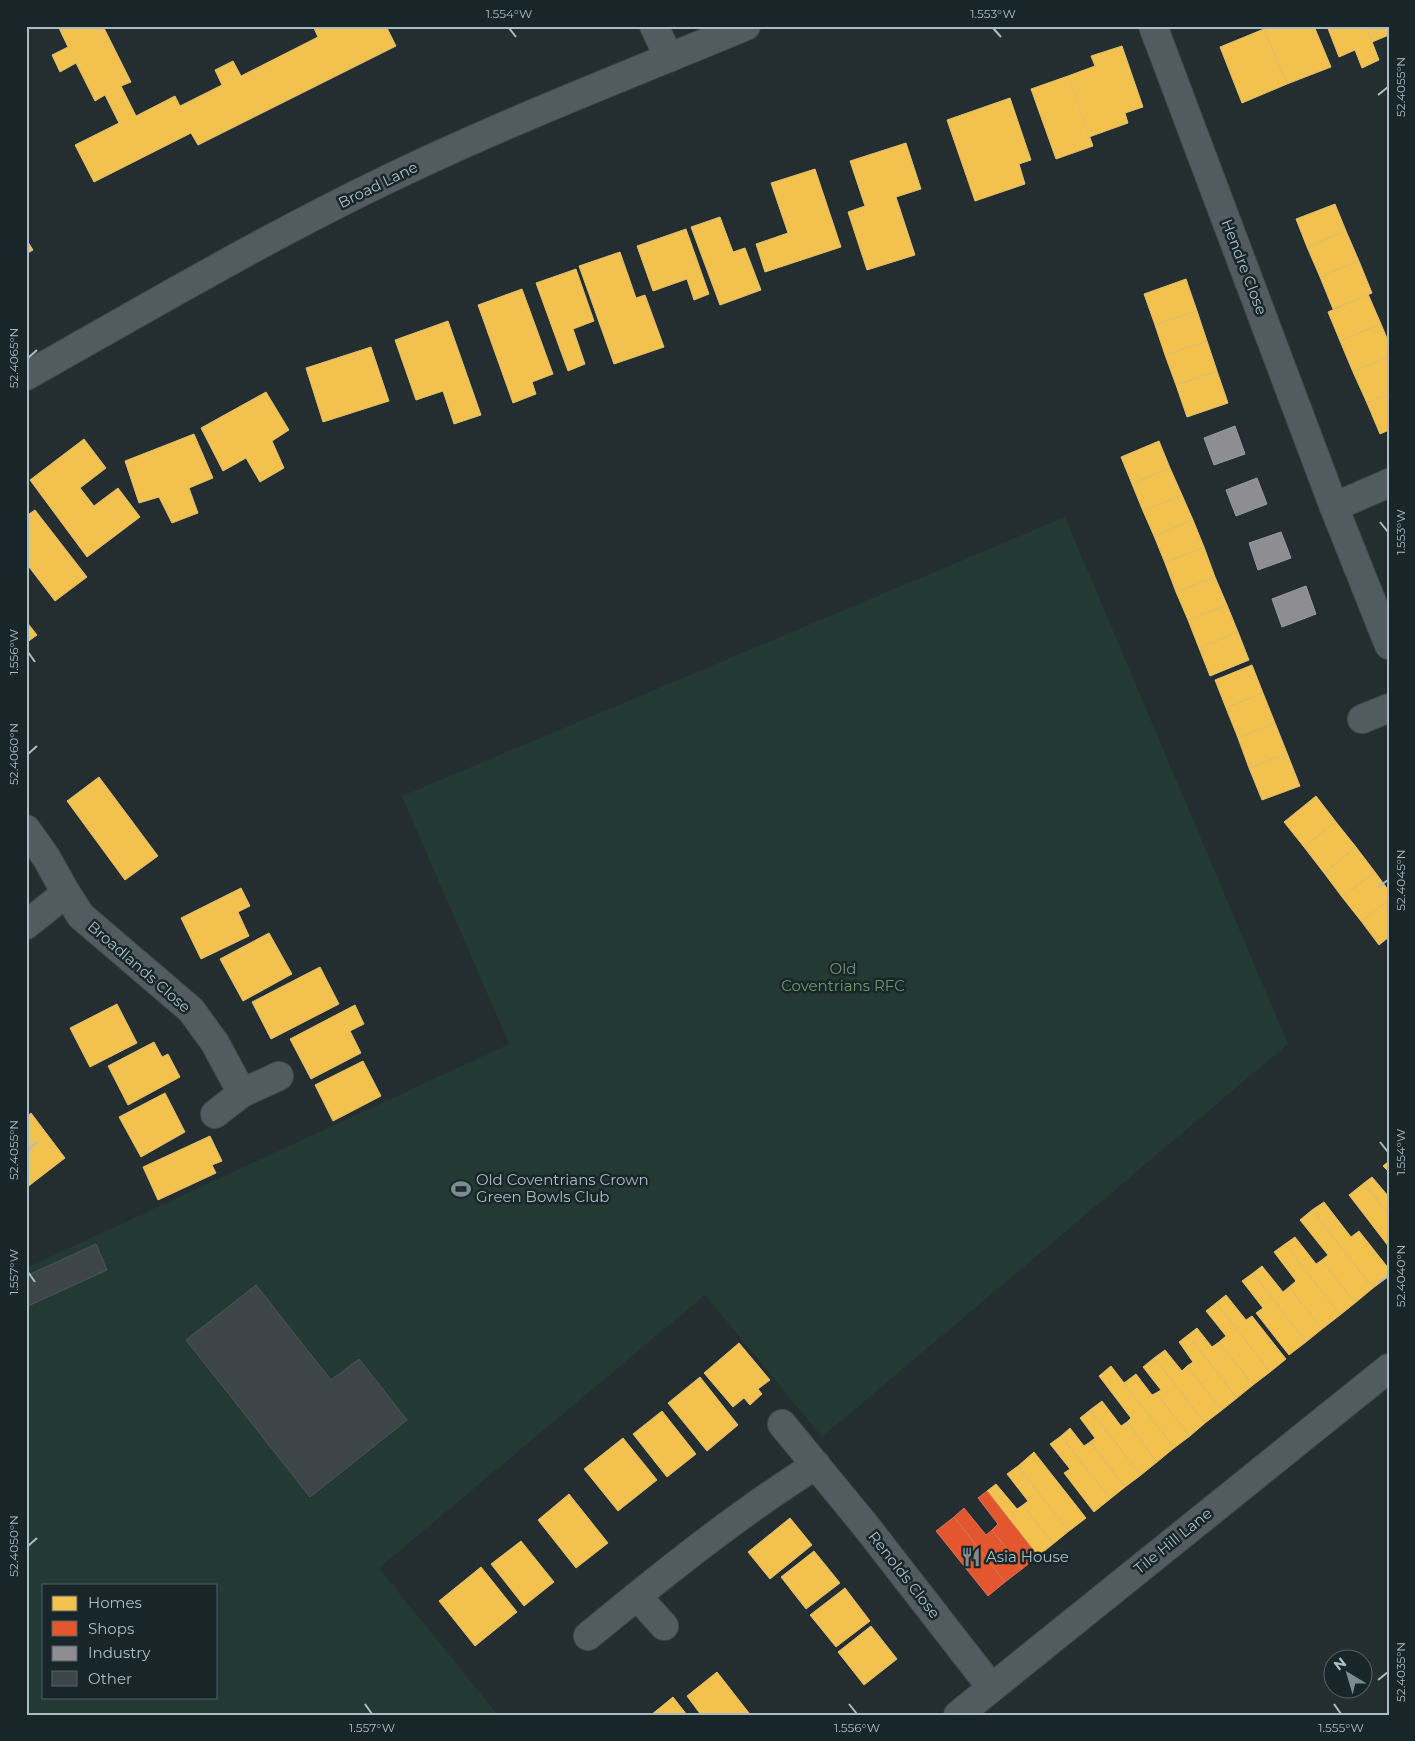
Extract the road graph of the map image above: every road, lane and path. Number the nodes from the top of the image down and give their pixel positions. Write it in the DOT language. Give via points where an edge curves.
graph roads {
  1 [pos="654,26"];
  2 [pos="746,26"];
  3 [pos="1153,26"];
  4 [pos="669,58"];
  5 [pos="26,376"];
  6 [pos="1389,483"];
  7 [pos="1334,507"];
  8 [pos="1389,645"];
  9 [pos="1389,708"];
  10 [pos="1362,719"];
  11 [pos="26,829"];
  12 [pos="66,893"];
  13 [pos="26,925"];
  14 [pos="279,1076"];
  15 [pos="242,1094"];
  16 [pos="215,1114"];
  17 [pos="1389,1368"];
  18 [pos="782,1424"];
  19 [pos="816,1465"];
  20 [pos="637,1596"];
  21 [pos="664,1626"];
  22 [pos="588,1636"];
  23 [pos="990,1687"];
  24 [pos="958,1715"];
  1 -- 4 [label="street"];
  2 -- 4 [label="street, Broad Lane"];
  3 -- 7 [label="street, Hendre Close"];
  4 -- 5 [label="street, Broad Lane" via="409,169 243,253"];
  6 -- 7 [label="street"];
  7 -- 8 [label="street, Hendre Close"];
  9 -- 10 [label="street"];
  11 -- 12 [label="street, Broadlands Close"];
  12 -- 13 [label="street"];
  12 -- 15 [label="street, Broadlands Close" via="81,916 191,1010 215,1043"];
  14 -- 15 [label="street"];
  15 -- 16 [label="street"];
  17 -- 23 [label="street, Tile Hill Lane"];
  18 -- 19 [label="street, Renolds Close"];
  19 -- 20 [label="street" via="670,1568"];
  19 -- 23 [label="street, Renolds Close"];
  20 -- 21 [label="street"];
  20 -- 22 [label="street"];
  23 -- 24 [label="street, Tile Hill Lane"];
}
